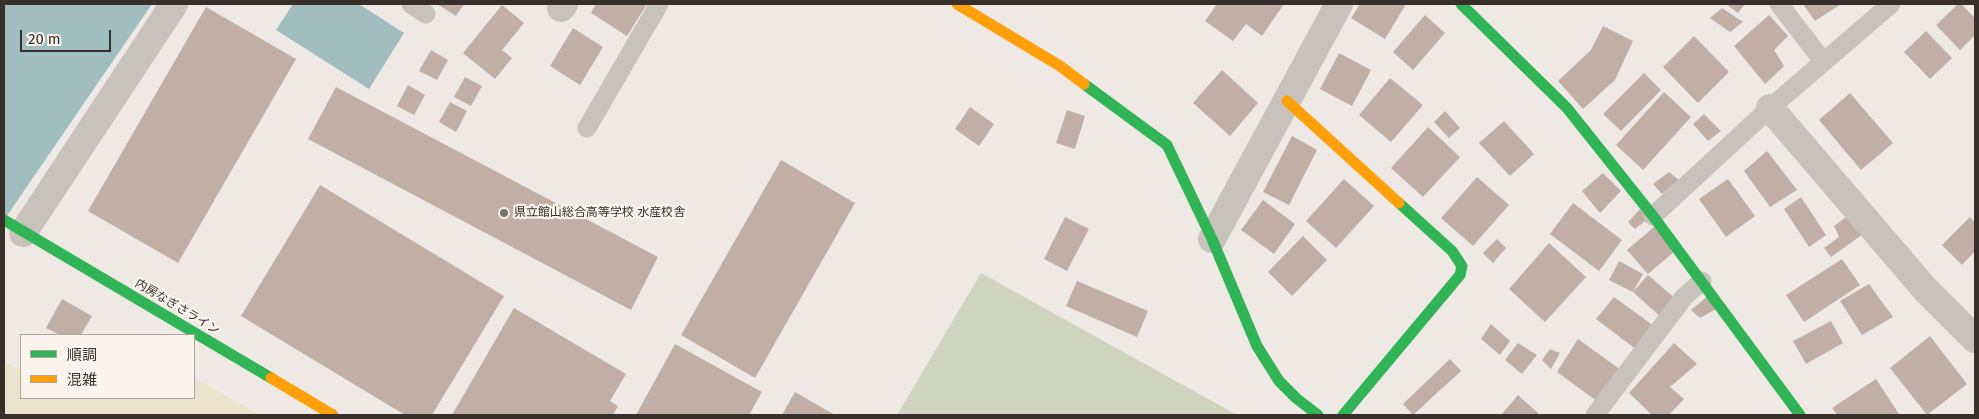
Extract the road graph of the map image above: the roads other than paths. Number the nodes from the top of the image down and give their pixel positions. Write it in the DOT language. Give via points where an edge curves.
graph roads {
  1 [pos="174,4"];
  2 [pos="659,4"];
  3 [pos="1339,4"];
  4 [pos="1461,4"];
  5 [pos="1779,4"];
  6 [pos="1891,4"];
  7 [pos="961,5"];
  8 [pos="1824,61"];
  9 [pos="1287,101"];
  10 [pos="1770,108"];
  11 [pos="587,128"];
  12 [pos="1653,216"];
  13 [pos="11,225"];
  14 [pos="1212,239"];
  15 [pos="1702,281"];
  16 [pos="1975,339"];
  17 [pos="333,415"];
  18 [pos="1318,415"];
  19 [pos="1343,415"];
  20 [pos="1595,415"];
  21 [pos="1800,415"];
  1 -- 13 [label="street"];
  2 -- 11 [label="lane"];
  3 -- 9 [label="street"];
  4 -- 12 [label="street" via="1567,108"];
  5 -- 8 [label="lane"];
  6 -- 8 [label="lane"];
  7 -- 14 [label="street" via="1060,66 1167,145"];
  8 -- 10 [label="lane"];
  9 -- 14 [label="street"];
  9 -- 19 [label="street" via="1452,252 1462,266 1460,274"];
  10 -- 12 [label="lane"];
  10 -- 16 [label="street" via="1925,289"];
  12 -- 15 [label="street"];
  13 -- 17 [label="street, 内房なぎさライン"];
  14 -- 18 [label="street" via="1257,346 1279,381"];
  15 -- 20 [label="lane" via="1684,297"];
  15 -- 21 [label="street"];
}
